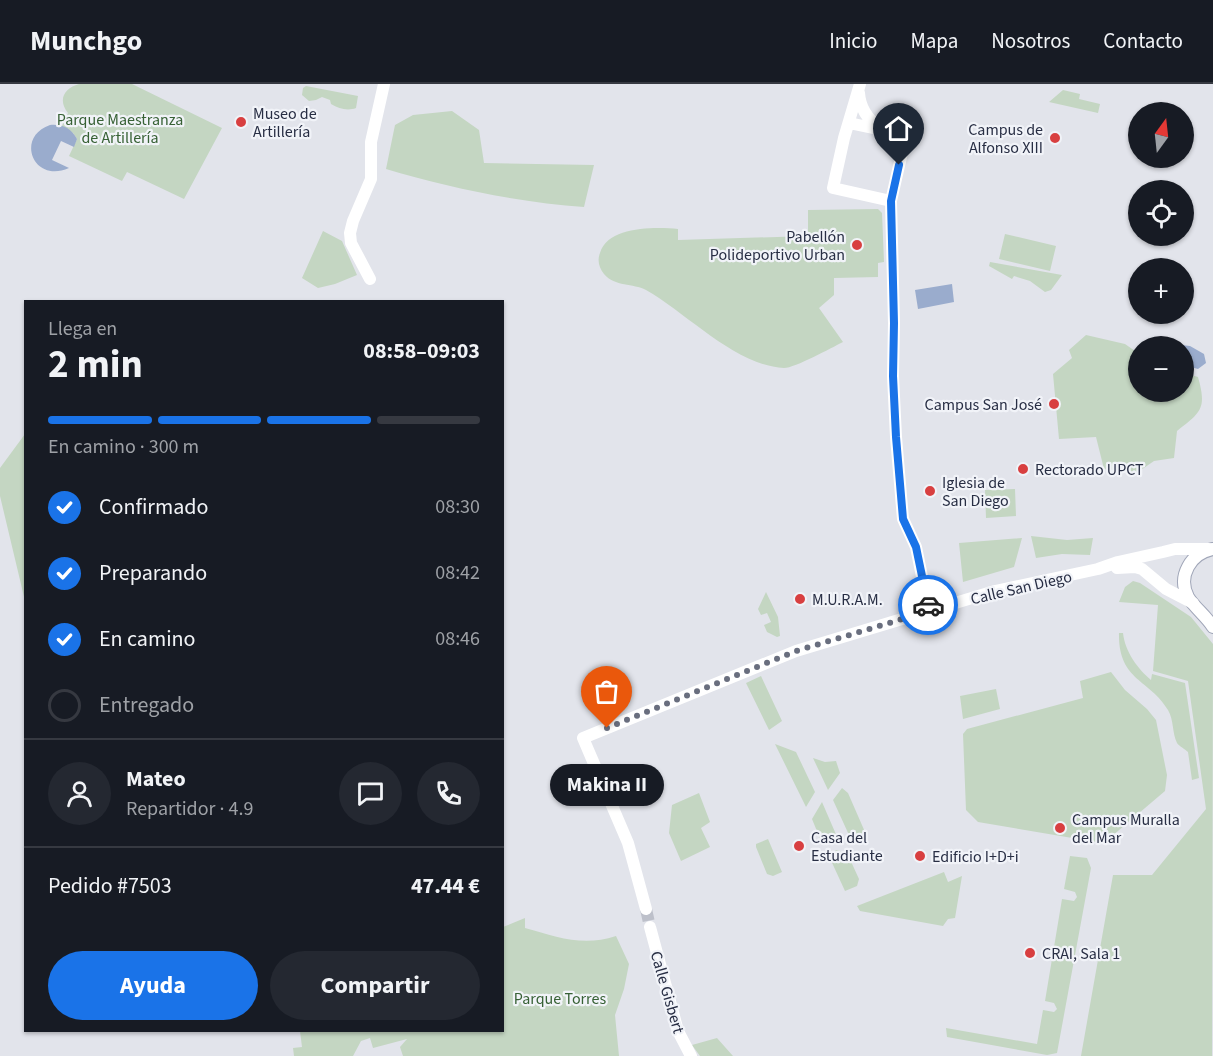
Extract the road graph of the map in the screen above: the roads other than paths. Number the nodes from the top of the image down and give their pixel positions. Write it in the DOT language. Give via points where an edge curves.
graph roads {
  1 [pos="384,84"];
  2 [pos="860,85"];
  3 [pos="849,123"];
  4 [pos="887,131"];
  5 [pos="891,201"];
  6 [pos="370,279"];
  7 [pos="1211,549"];
  8 [pos="1107,568"];
  9 [pos="1196,606"];
  10 [pos="929,611"];
  11 [pos="1213,613"];
  12 [pos="1213,627"];
  13 [pos="646,909"];
  14 [pos="650,927"];
  15 [pos="691,1056"];
  1 -- 6 [label="street" via="371,142 371,180 350,233 351,243"];
  2 -- 3 [label="street"];
  2 -- 4 [label="street" via="864,112"];
  3 -- 4 [label="street"];
  3 -- 5 [label="street" via="833,188"];
  4 -- 5 [label="street" via="906,135"];
  5 -- 10 [label="street" via="893,376 903,519 916,547"];
  7 -- 8 [label="street" via="1175,549"];
  7 -- 9 [label="street" via="1197,555 1185,572 1185,589"];
  8 -- 9 [label="street" via="1142,569"];
  8 -- 10 [label="street, Calle San Diego" via="995,591"];
  9 -- 11 [label="street"];
  9 -- 12 [label="street"];
  10 -- 13 [label="street, Calle San Diego" via="796,651 583,738 628,843"];
  14 -- 15 [label="street, Calle Gisbert" via="679,1036"];
}
